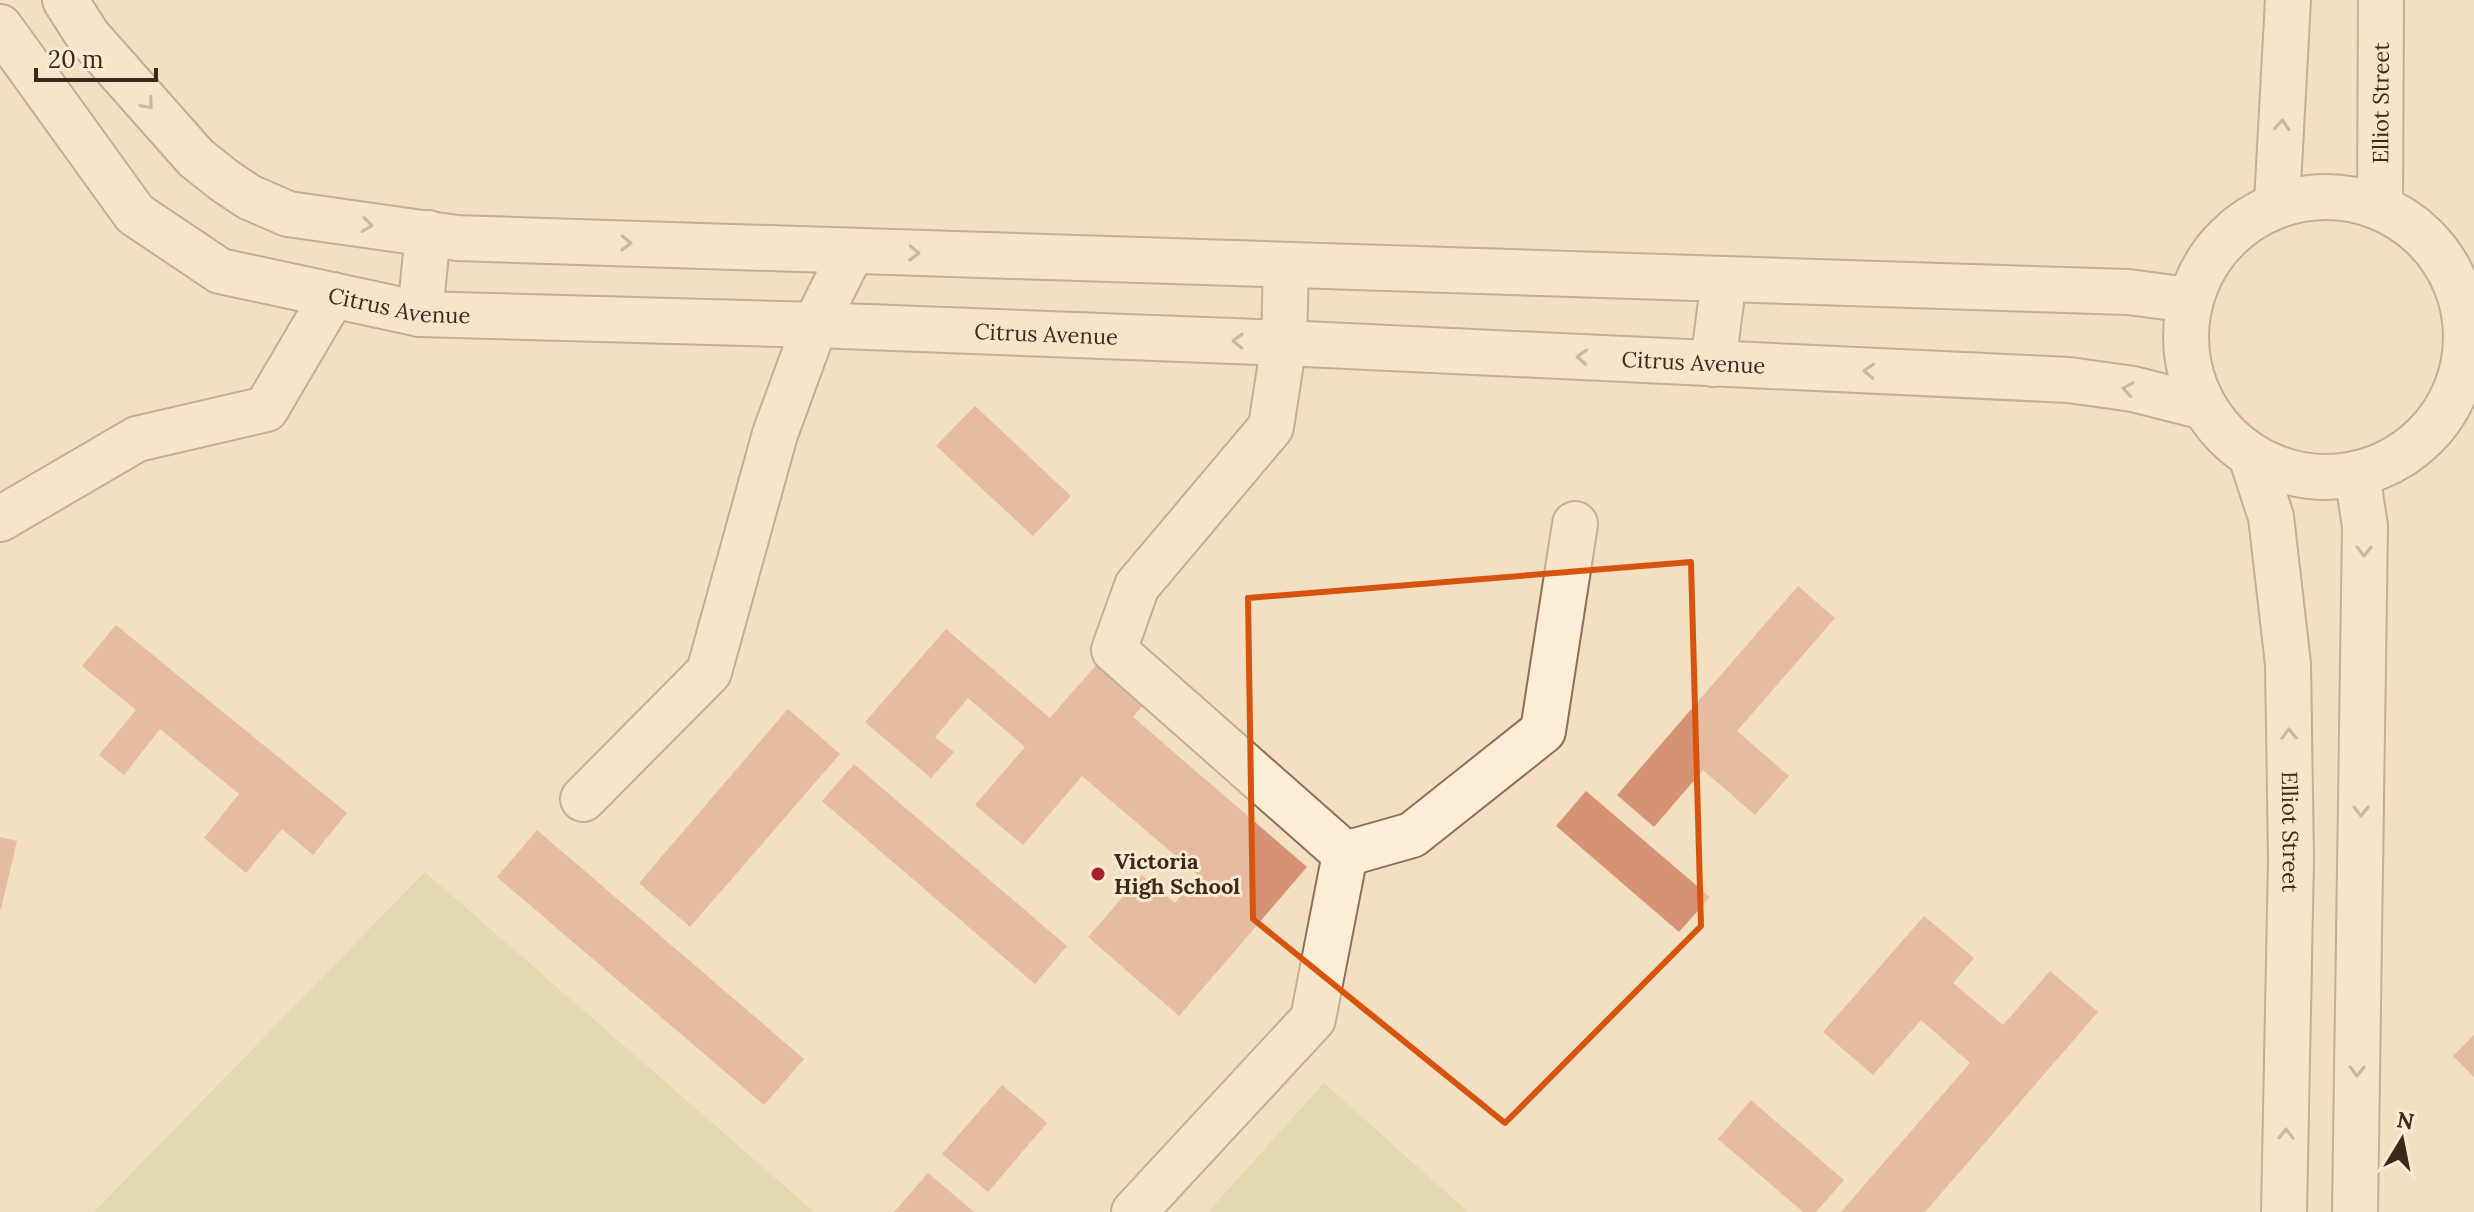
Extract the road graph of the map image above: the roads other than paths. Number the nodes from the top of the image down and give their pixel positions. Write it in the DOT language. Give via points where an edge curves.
graph roads {
  1 [pos="65,0"];
  2 [pos="2288,0"];
  3 [pos="2381,0"];
  4 [pos="0,27"];
  5 [pos="88,36"];
  6 [pos="39,79"];
  7 [pos="2277,203"];
  8 [pos="2380,207"];
  9 [pos="428,233"];
  10 [pos="852,251"];
  11 [pos="1286,265"];
  12 [pos="1724,279"];
  13 [pos="333,295"];
  14 [pos="2189,300"];
  15 [pos="2471,306"];
  16 [pos="420,314"];
  17 [pos="815,325"];
  18 [pos="1284,343"];
  19 [pos="1713,364"];
  20 [pos="2465,396"];
  21 [pos="2204,407"];
  22 [pos="2251,456"];
  23 [pos="2357,474"];
  24 [pos="0,519"];
  25 [pos="1575,524"];
  26 [pos="583,799"];
  27 [pos="1345,854"];
  28 [pos="1134,1212"];
  29 [pos="2284,1212"];
  30 [pos="2355,1212"];
  1 -- 5 [label="street"];
  7 -- 2 [label="street, one-way"];
  3 -- 8 [label="street, Elliot Street"];
  4 -- 6 [label="street, Citrus Avenue"];
  5 -- 6 [label="street"];
  5 -- 9 [label="street, one-way" via="196,158 249,197 288,214"];
  6 -- 13 [label="street, Citrus Avenue" via="135,214 220,271"];
  7 -- 8 [label="street" via="2340,199"];
  7 -- 14 [label="street" via="2217,249"];
  8 -- 15 [label="street" via="2434,249"];
  9 -- 10 [label="street, one-way"];
  9 -- 16 [label="street"];
  10 -- 11 [label="street, one-way"];
  10 -- 17 [label="street"];
  11 -- 12 [label="street"];
  11 -- 18 [label="street"];
  12 -- 14 [label="street" via="2128,292"];
  12 -- 19 [label="street"];
  13 -- 16 [label="street, Citrus Avenue"];
  13 -- 24 [label="street" via="266,409 137,439"];
  14 -- 21 [label="street" via="2186,345"];
  15 -- 20 [label="street"];
  16 -- 17 [label="street, Citrus Avenue"];
  18 -- 17 [label="street, Citrus Avenue, one-way"];
  17 -- 26 [label="street" via="775,434 709,672"];
  19 -- 18 [label="street, Citrus Avenue, one-way"];
  18 -- 27 [label="street" via="1271,427 1137,586 1114,650"];
  21 -- 19 [label="street, Citrus Avenue, one-way" via="2069,380"];
  20 -- 23 [label="street" via="2410,450"];
  21 -- 22 [label="street"];
  22 -- 23 [label="street" via="2277,469 2317,477"];
  29 -- 22 [label="street, Elliot Street, one-way" via="2291,859 2288,664 2271,517"];
  23 -- 30 [label="street, one-way" via="2365,526"];
  25 -- 27 [label="street" via="1543,731 1412,835"];
  27 -- 28 [label="street" via="1313,1019"];
}
